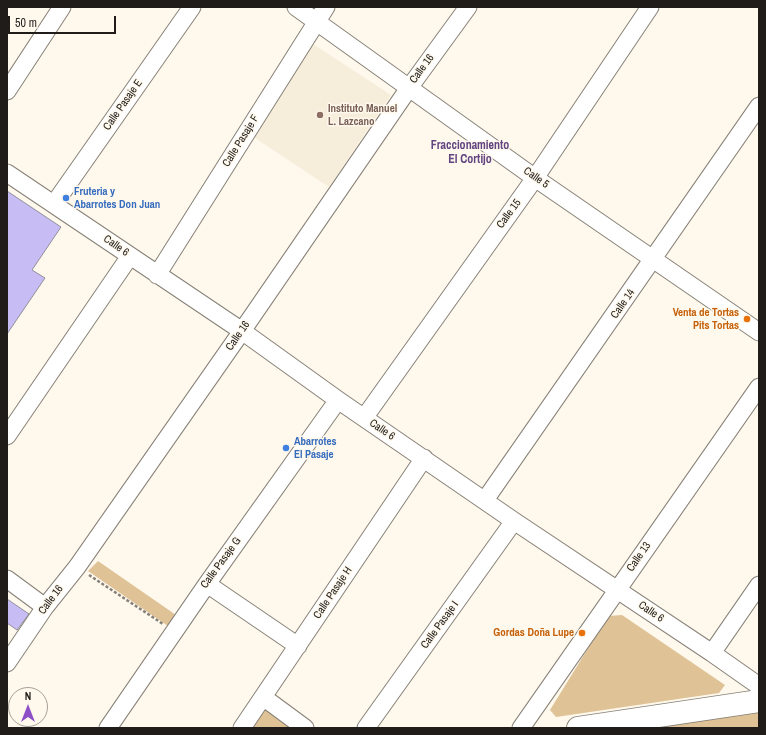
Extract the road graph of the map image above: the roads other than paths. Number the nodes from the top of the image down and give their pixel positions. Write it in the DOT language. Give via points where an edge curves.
graph roads {
  1 [pos="62,7"];
  2 [pos="192,7"];
  3 [pos="296,7"];
  4 [pos="326,7"];
  5 [pos="468,7"];
  6 [pos="650,7"];
  7 [pos="316,21"];
  8 [pos="409,88"];
  9 [pos="7,91"];
  10 [pos="759,106"];
  11 [pos="7,172"];
  12 [pos="536,178"];
  13 [pos="54,204"];
  14 [pos="130,256"];
  15 [pos="654,259"];
  16 [pos="157,275"];
  17 [pos="242,331"];
  18 [pos="759,332"];
  19 [pos="759,387"];
  20 [pos="338,400"];
  21 [pos="364,418"];
  22 [pos="7,436"];
  23 [pos="424,458"];
  24 [pos="485,500"];
  25 [pos="514,521"];
  26 [pos="7,579"];
  27 [pos="207,584"];
  28 [pos="759,585"];
  29 [pos="616,589"];
  30 [pos="45,607"];
  31 [pos="298,646"];
  32 [pos="712,653"];
  33 [pos="7,663"];
  34 [pos="759,686"];
  35 [pos="263,697"];
  36 [pos="759,701"];
  37 [pos="108,728"];
  38 [pos="242,728"];
  39 [pos="305,728"];
  40 [pos="366,728"];
  41 [pos="521,728"];
  42 [pos="578,728"];
  1 -- 9 [label="street"];
  2 -- 13 [label="street, Calle Pasaje E"];
  3 -- 7 [label="street, Calle 5"];
  4 -- 7 [label="street, Calle Pasaje F"];
  5 -- 8 [label="street, Calle 16"];
  6 -- 12 [label="street, Calle 15"];
  7 -- 8 [label="street, Calle 5"];
  7 -- 16 [label="street, Calle Pasaje F"];
  8 -- 12 [label="street, Calle 5"];
  8 -- 17 [label="street, Calle 16"];
  10 -- 15 [label="street, Calle 14"];
  11 -- 13 [label="street, Calle 6"];
  12 -- 15 [label="street, Calle 5"];
  12 -- 21 [label="street, Calle 15"];
  13 -- 14 [label="street, Calle 6"];
  14 -- 16 [label="street, Calle 6"];
  14 -- 22 [label="street"];
  15 -- 18 [label="street, Calle 5"];
  15 -- 24 [label="street, Calle 14"];
  16 -- 17 [label="street, Calle 6"];
  17 -- 20 [label="street, Calle 6"];
  17 -- 30 [label="street, Calle 16"];
  19 -- 29 [label="street, Calle 13"];
  20 -- 21 [label="street, Calle 6"];
  20 -- 27 [label="street, Calle Pasaje G"];
  21 -- 23 [label="street, Calle 6"];
  23 -- 24 [label="street, Calle 6"];
  23 -- 31 [label="street, Calle Pasaje H"];
  24 -- 25 [label="street, Calle 6"];
  25 -- 29 [label="street, Calle 6"];
  25 -- 40 [label="street, Calle Pasaje I"];
  26 -- 30 [label="street"];
  27 -- 31 [label="street"];
  27 -- 37 [label="street, Calle Pasaje G"];
  28 -- 32 [label="street"];
  29 -- 32 [label="street, Calle 6"];
  29 -- 41 [label="street, Calle 13"];
  30 -- 33 [label="street, Calle 16"];
  31 -- 35 [label="street, Calle Pasaje H"];
  32 -- 34 [label="street, Calle 6"];
  35 -- 38 [label="street, Calle Pasaje H"];
  35 -- 39 [label="street"];
  36 -- 42 [label="main road"];
}
